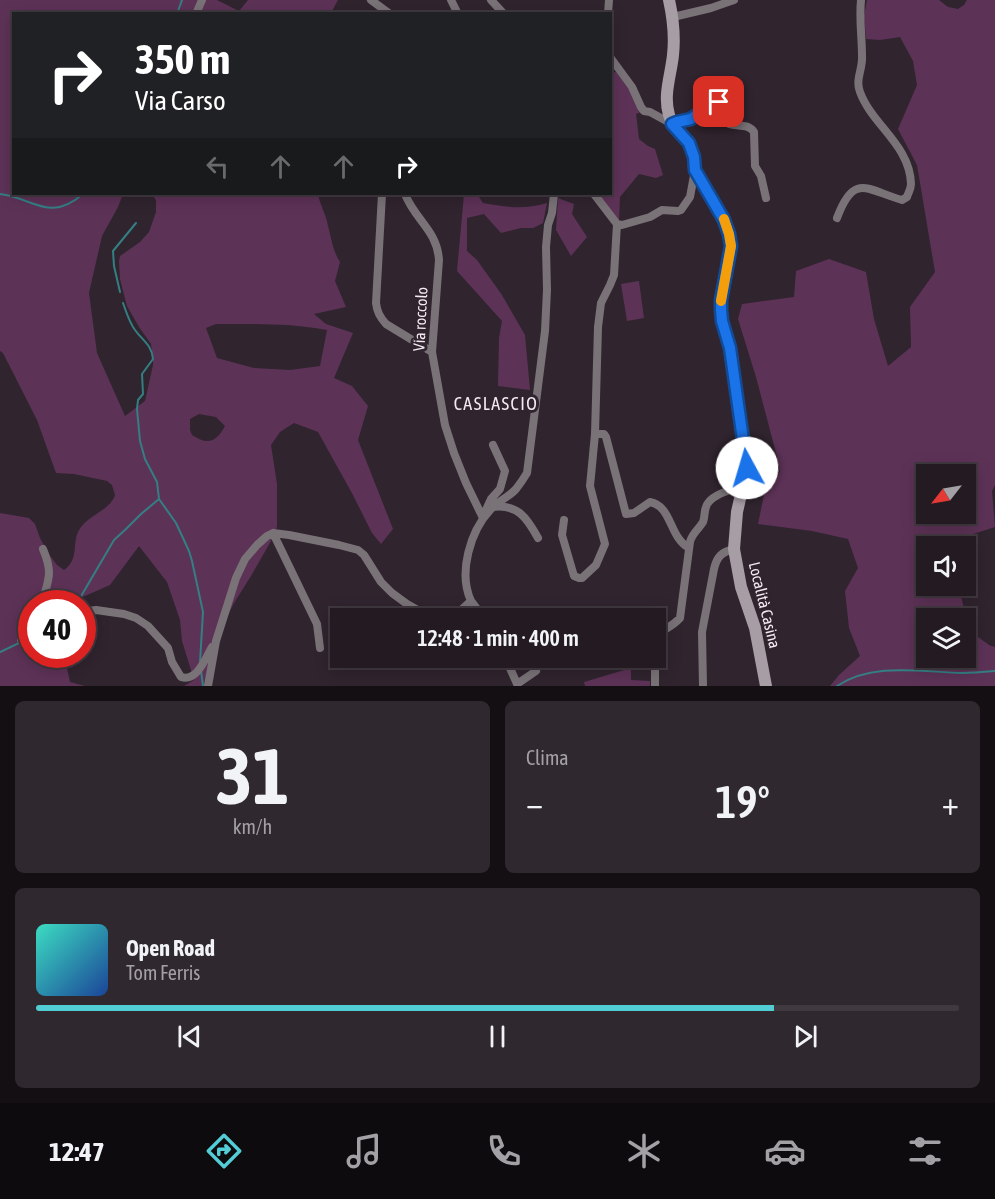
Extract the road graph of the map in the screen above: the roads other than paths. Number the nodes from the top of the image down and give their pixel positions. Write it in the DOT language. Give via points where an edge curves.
graph roads {
  1 [pos="371,0"];
  2 [pos="491,0"];
  3 [pos="669,0"];
  4 [pos="734,0"];
  5 [pos="861,0"];
  6 [pos="387,12"];
  7 [pos="502,12"];
  8 [pos="673,17"];
  9 [pos="612,60"];
  10 [pos="672,124"];
  11 [pos="695,170"];
  12 [pos="382,195"];
  13 [pos="405,195"];
  14 [pos="554,195"];
  15 [pos="595,195"];
  16 [pos="766,198"];
  17 [pos="837,218"];
  18 [pos="617,224"];
  19 [pos="432,352"];
  20 [pos="596,434"];
  21 [pos="493,445"];
  22 [pos="742,486"];
  23 [pos="493,507"];
  24 [pos="483,518"];
  25 [pos="564,520"];
  26 [pos="273,534"];
  27 [pos="537,538"];
  28 [pos="689,548"];
  29 [pos="43,549"];
  30 [pos="734,549"];
  31 [pos="46,590"];
  32 [pos="471,601"];
  33 [pos="476,608"];
  34 [pos="96,610"];
  35 [pos="666,628"];
  36 [pos="216,641"];
  37 [pos="320,648"];
  38 [pos="510,668"];
  39 [pos="656,668"];
  40 [pos="536,670"];
  41 [pos="517,685"];
  42 [pos="208,686"];
  43 [pos="655,686"];
  44 [pos="703,686"];
  45 [pos="766,686"];
  1 -- 6 [label="street"];
  2 -- 7 [label="street"];
  3 -- 8 [label="street"];
  4 -- 8 [label="street"];
  5 -- 17 [label="street" via="859,90 901,153 911,186 902,200 873,189 857,189"];
  8 -- 10 [label="street" via="673,56 667,93"];
  9 -- 10 [label="street" via="641,107"];
  10 -- 11 [label="street, Località Casina" via="692,148"];
  10 -- 16 [label="street" via="691,119 719,102 729,124 754,132 755,166"];
  11 -- 18 [label="street" via="690,197 681,210 662,210 650,217"];
  11 -- 22 [label="street, Località Casina" via="724,220 731,246 721,310 746,454"];
  12 -- 19 [label="street" via="377,310 386,324"];
  13 -- 19 [label="street, Via roccolo" via="438,248"];
  14 -- 23 [label="street" via="546,247 545,331 527,473 516,490"];
  15 -- 18 [label="street"];
  18 -- 20 [label="street" via="614,275 601,303 598,327"];
  19 -- 24 [label="street, Via roccolo" via="453,453"];
  20 -- 25 [label="street" via="590,486 605,544 596,565 582,578 574,576 564,546"];
  20 -- 28 [label="street" via="606,437 626,514 650,502 657,504 676,536"];
  21 -- 24 [label="street" via="505,471 500,489 487,505"];
  22 -- 28 [label="street" via="710,500"];
  22 -- 30 [label="street, Località Casina"];
  23 -- 24 [label="street"];
  23 -- 27 [label="street" via="504,506 519,512"];
  24 -- 32 [label="street" via="467,558 465,583"];
  26 -- 32 [label="street" via="358,550 392,593 433,617 459,612"];
  26 -- 36 [label="street" via="245,559"];
  26 -- 37 [label="street" via="317,624"];
  28 -- 35 [label="street" via="680,618"];
  29 -- 31 [label="street" via="50,570"];
  30 -- 44 [label="street" via="719,556 714,569 702,632"];
  30 -- 45 [label="street, Località Casina"];
  32 -- 33 [label="street"];
  34 -- 36 [label="street" via="124,614 148,626 168,648 183,679 197,672"];
  36 -- 42 [label="street"];
  38 -- 41 [label="street"];
  39 -- 43 [label="street"];
  40 -- 41 [label="street"];
}
